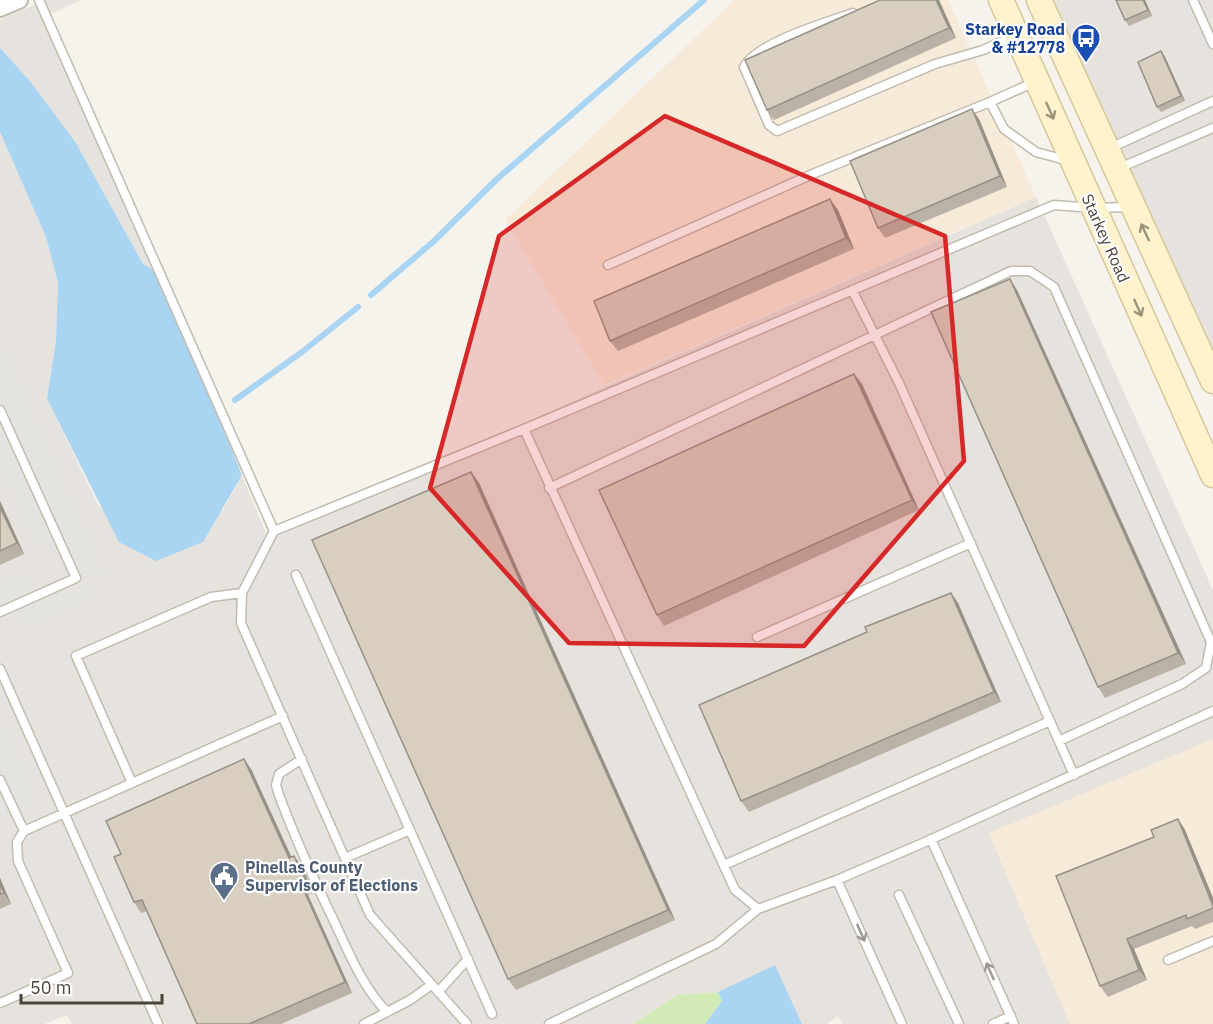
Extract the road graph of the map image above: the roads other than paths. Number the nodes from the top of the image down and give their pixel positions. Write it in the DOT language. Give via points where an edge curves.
graph roads {
  1 [pos="19,0"];
  2 [pos="39,0"];
  3 [pos="1001,0"];
  4 [pos="1039,0"];
  5 [pos="1193,0"];
  6 [pos="0,8"];
  7 [pos="866,8"];
  8 [pos="1016,35"];
  9 [pos="1213,44"];
  10 [pos="1036,81"];
  11 [pos="1213,101"];
  12 [pos="990,102"];
  13 [pos="1213,128"];
  14 [pos="1112,159"];
  15 [pos="1072,162"];
  16 [pos="1134,207"];
  17 [pos="1093,208"];
  18 [pos="608,265"];
  19 [pos="852,290"];
  20 [pos="875,335"];
  21 [pos="1213,381"];
  22 [pos="0,411"];
  23 [pos="524,429"];
  24 [pos="1213,475"];
  25 [pos="549,488"];
  26 [pos="274,531"];
  27 [pos="971,543"];
  28 [pos="296,575"];
  29 [pos="242,593"];
  30 [pos="0,612"];
  31 [pos="757,637"];
  32 [pos="0,670"];
  33 [pos="1213,711"];
  34 [pos="283,716"];
  35 [pos="1050,721"];
  36 [pos="1059,741"];
  37 [pos="302,759"];
  38 [pos="1074,775"];
  39 [pos="0,780"];
  40 [pos="132,783"];
  41 [pos="64,813"];
  42 [pos="410,830"];
  43 [pos="24,831"];
  44 [pos="931,839"];
  45 [pos="345,858"];
  46 [pos="723,865"];
  47 [pos="837,880"];
  48 [pos="898,895"];
  49 [pos="758,909"];
  50 [pos="1213,941"];
  51 [pos="468,958"];
  52 [pos="1168,960"];
  53 [pos="431,985"];
  54 [pos="438,992"];
  55 [pos="0,1003"];
  56 [pos="387,1012"];
  57 [pos="492,1014"];
  58 [pos="1012,1020"];
  59 [pos="158,1024"];
  60 [pos="364,1024"];
  61 [pos="467,1024"];
  62 [pos="549,1024"];
  63 [pos="902,1024"];
  64 [pos="959,1024"];
  65 [pos="993,1024"];
  1 -- 6 [label="street"];
  2 -- 26 [label="lane"];
  3 -- 8 [label="main road, Starkey Road"];
  4 -- 14 [label="main road"];
  5 -- 9 [label="lane"];
  7 -- 8 [label="lane" via="765,49 747,61 744,67 769,125 777,131"];
  8 -- 10 [label="main road, Starkey Road"];
  10 -- 12 [label="lane"];
  10 -- 15 [label="main road, Starkey Road, one-way"];
  11 -- 14 [label="lane"];
  12 -- 15 [label="lane" via="1004,129 1036,152"];
  12 -- 18 [label="lane" via="815,173"];
  13 -- 14 [label="lane"];
  14 -- 16 [label="main road"];
  15 -- 17 [label="main road, Starkey Road"];
  16 -- 17 [label="lane"];
  21 -- 16 [label="main road, one-way"];
  17 -- 19 [label="lane" via="1054,205"];
  17 -- 24 [label="main road, Starkey Road, one-way"];
  19 -- 20 [label="lane"];
  19 -- 23 [label="lane"];
  20 -- 25 [label="lane"];
  20 -- 27 [label="lane"];
  20 -- 36 [label="lane" via="1011,271 1030,271 1054,287 1211,642 1206,668"];
  22 -- 30 [label="lane" via="76,578"];
  23 -- 25 [label="lane"];
  23 -- 26 [label="lane"];
  25 -- 46 [label="lane"];
  26 -- 29 [label="lane"];
  27 -- 31 [label="lane"];
  27 -- 35 [label="lane"];
  28 -- 42 [label="lane"];
  29 -- 34 [label="lane" via="241,623"];
  29 -- 40 [label="lane" via="211,597 76,656"];
  32 -- 41 [label="lane"];
  33 -- 38 [label="lane"];
  34 -- 37 [label="lane"];
  34 -- 40 [label="lane"];
  35 -- 36 [label="lane"];
  35 -- 46 [label="lane"];
  36 -- 38 [label="lane"];
  37 -- 45 [label="lane"];
  37 -- 56 [label="lane" via="279,774 279,795 360,974"];
  38 -- 44 [label="lane"];
  39 -- 43 [label="lane"];
  40 -- 41 [label="lane"];
  41 -- 43 [label="lane"];
  41 -- 59 [label="lane"];
  42 -- 45 [label="lane"];
  42 -- 51 [label="lane"];
  43 -- 55 [label="lane" via="17,842 18,861 68,973"];
  44 -- 47 [label="lane"];
  58 -- 44 [label="lane, one-way"];
  45 -- 53 [label="lane" via="370,915"];
  46 -- 49 [label="lane" via="735,890"];
  47 -- 49 [label="lane"];
  47 -- 63 [label="lane, one-way"];
  48 -- 64 [label="lane"];
  49 -- 62 [label="lane" via="716,944"];
  50 -- 52 [label="lane"];
  51 -- 54 [label="lane"];
  51 -- 57 [label="lane"];
  53 -- 54 [label="lane"];
  53 -- 56 [label="lane"];
  54 -- 61 [label="lane"];
  56 -- 60 [label="lane"];
  58 -- 65 [label="lane"];
}
